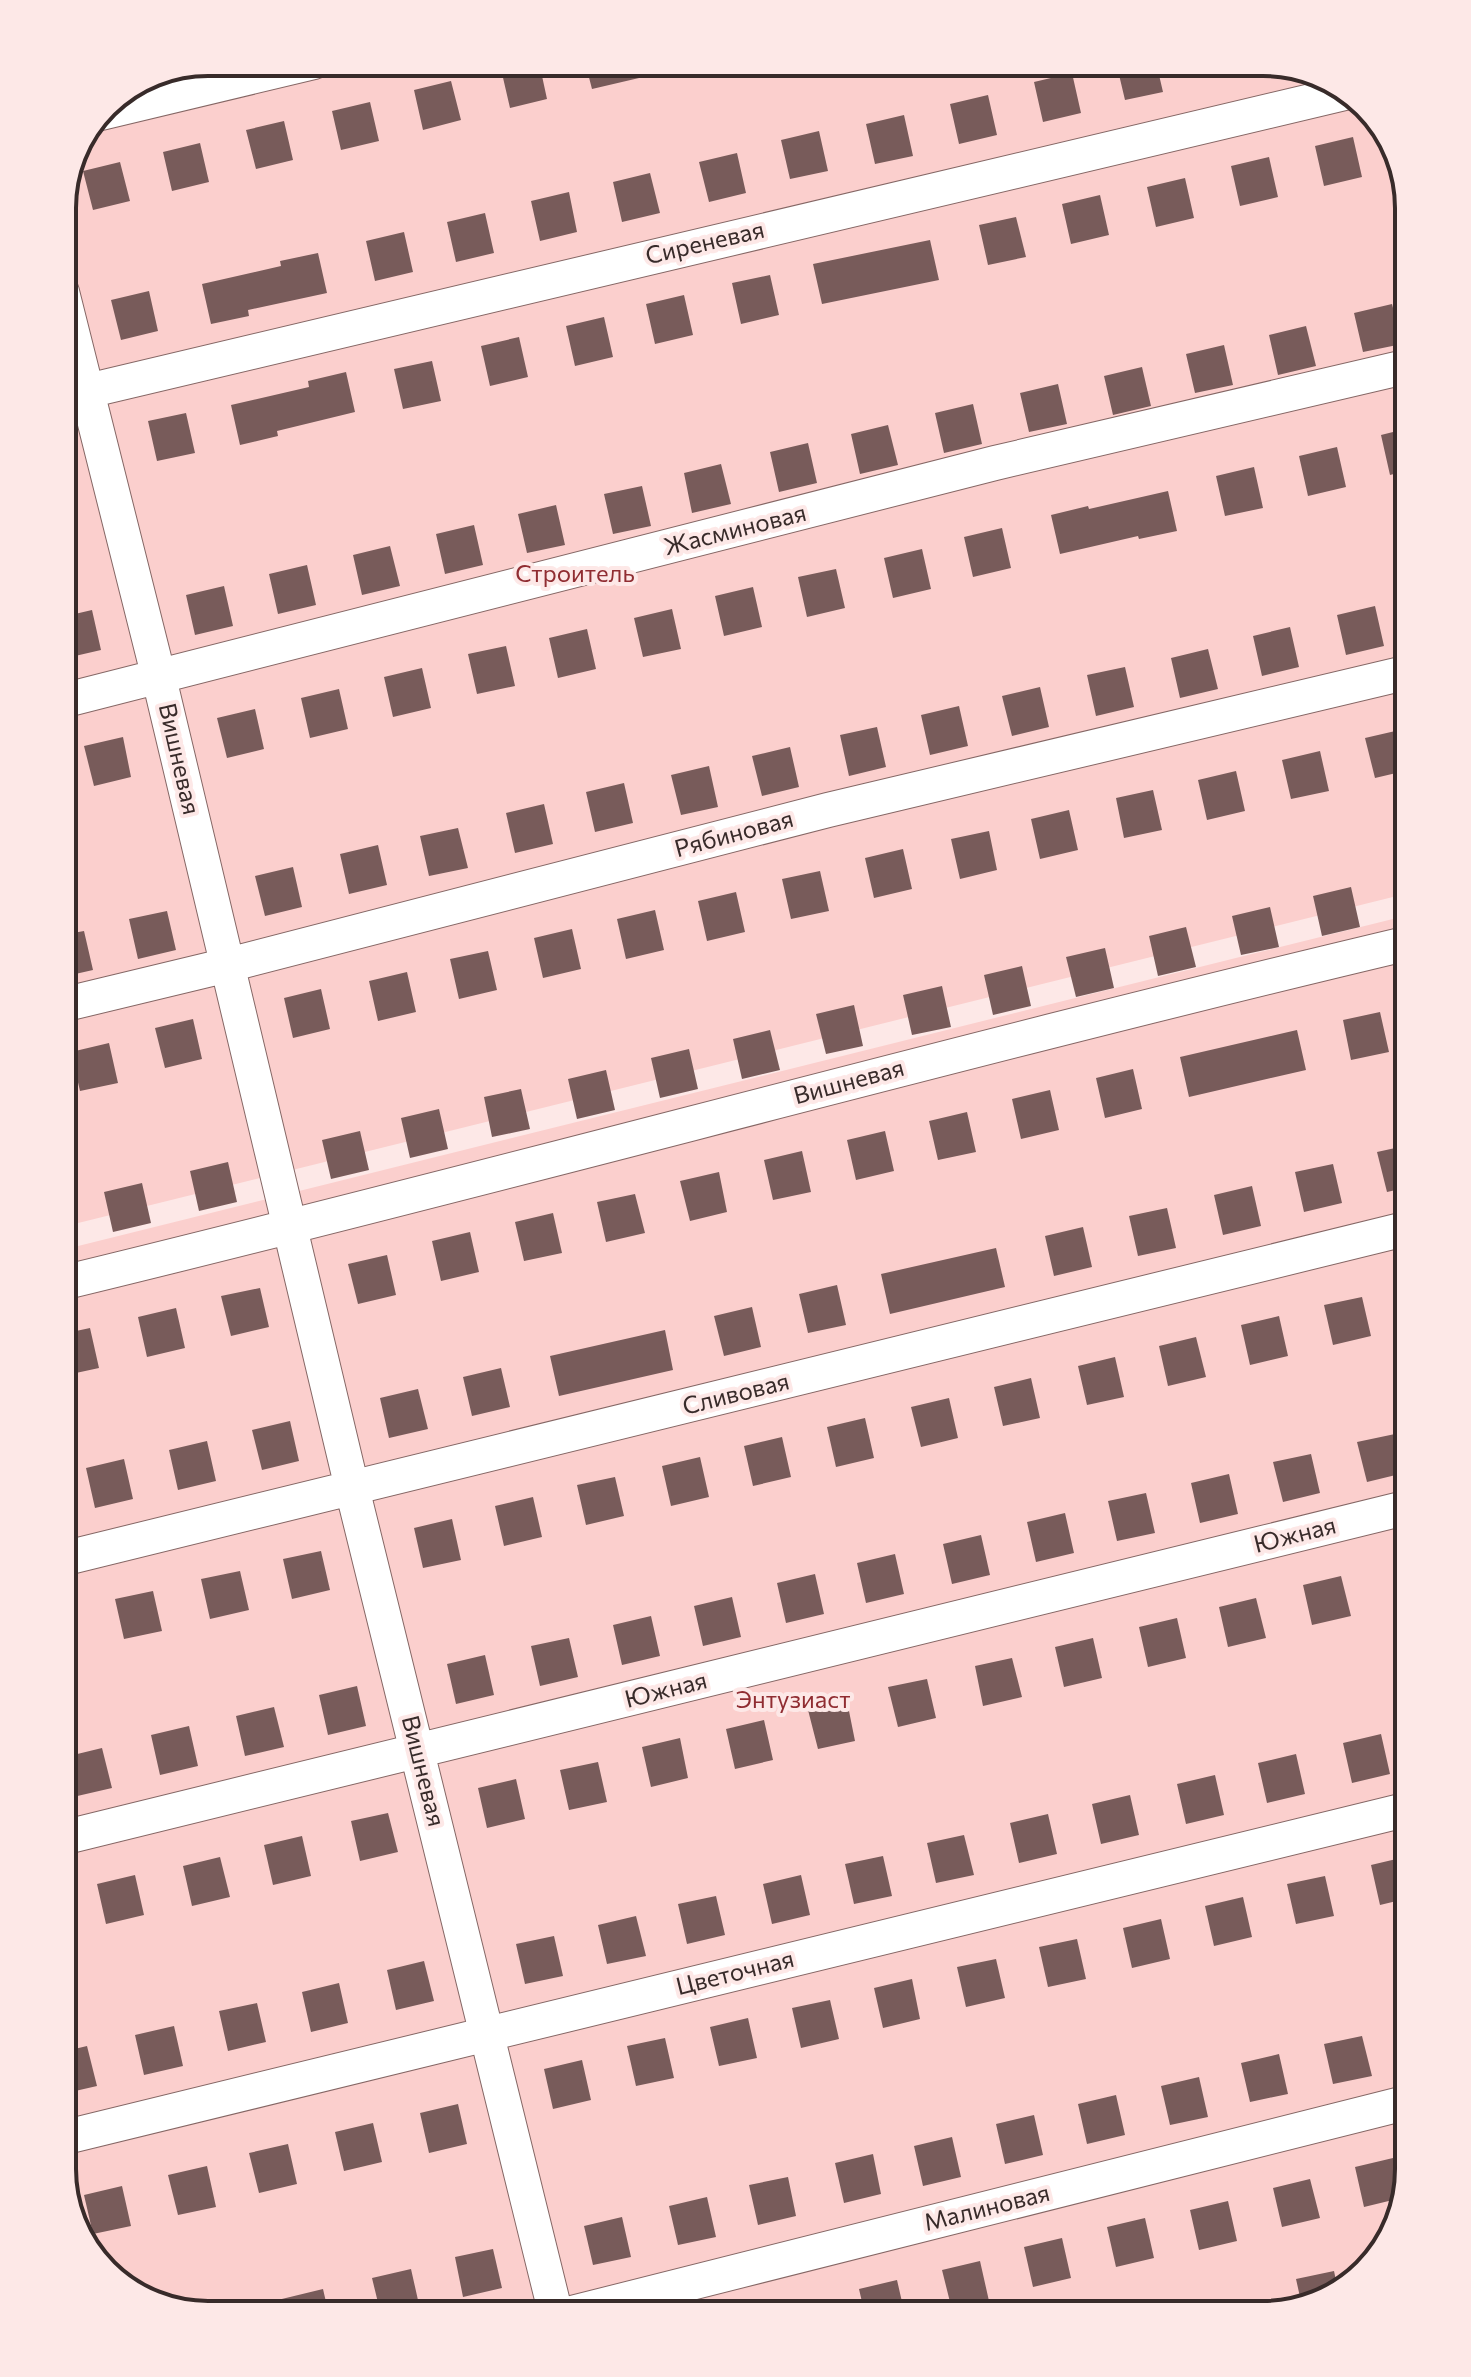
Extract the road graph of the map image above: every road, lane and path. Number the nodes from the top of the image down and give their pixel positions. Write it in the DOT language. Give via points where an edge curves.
graph roads {
  1 [pos="256,76"];
  2 [pos="1332,96"];
  3 [pos="124,108"];
  4 [pos="1395,369"];
  5 [pos="76,394"];
  6 [pos="76,401"];
  7 [pos="1395,675"];
  8 [pos="159,678"];
  9 [pos="76,698"];
  10 [pos="1395,946"];
  11 [pos="228,965"];
  12 [pos="76,1002"];
  13 [pos="291,1228"];
  14 [pos="1395,1231"];
  15 [pos="76,1280"];
  16 [pos="352,1488"];
  17 [pos="1395,1510"];
  18 [pos="76,1556"];
  19 [pos="418,1751"];
  20 [pos="1395,1812"];
  21 [pos="76,1835"];
  22 [pos="487,2034"];
  23 [pos="1395,2106"];
  24 [pos="76,2135"];
  25 [pos="553,2301"];
  26 [pos="620,2301"];
  1 -- 3 [label="street"];
  2 -- 5 [label="street, Сиреневая"];
  4 -- 8 [label="street, Жасминовая" via="995,463"];
  6 -- 8 [label="street, Вишневая"];
  7 -- 11 [label="street, Рябиновая" via="828,810"];
  8 -- 9 [label="street, Жасминовая"];
  8 -- 11 [label="street, Вишневая"];
  10 -- 13 [label="street, Вишневая" via="1130,1009"];
  11 -- 12 [label="street, Рябиновая"];
  11 -- 13 [label="street, Вишневая"];
  13 -- 15 [label="street, Вишневая"];
  13 -- 16 [label="street, Вишневая"];
  14 -- 16 [label="street, Сливовая"];
  16 -- 18 [label="street, Сливовая"];
  16 -- 19 [label="street, Вишневая"];
  17 -- 19 [label="street, Южная"];
  19 -- 21 [label="street, Южная"];
  19 -- 22 [label="street, Вишневая"];
  20 -- 22 [label="street, Цветочная"];
  22 -- 24 [label="street, Цветочная"];
  22 -- 25 [label="street, Вишневая"];
  23 -- 26 [label="street, Малиновая"];
}
